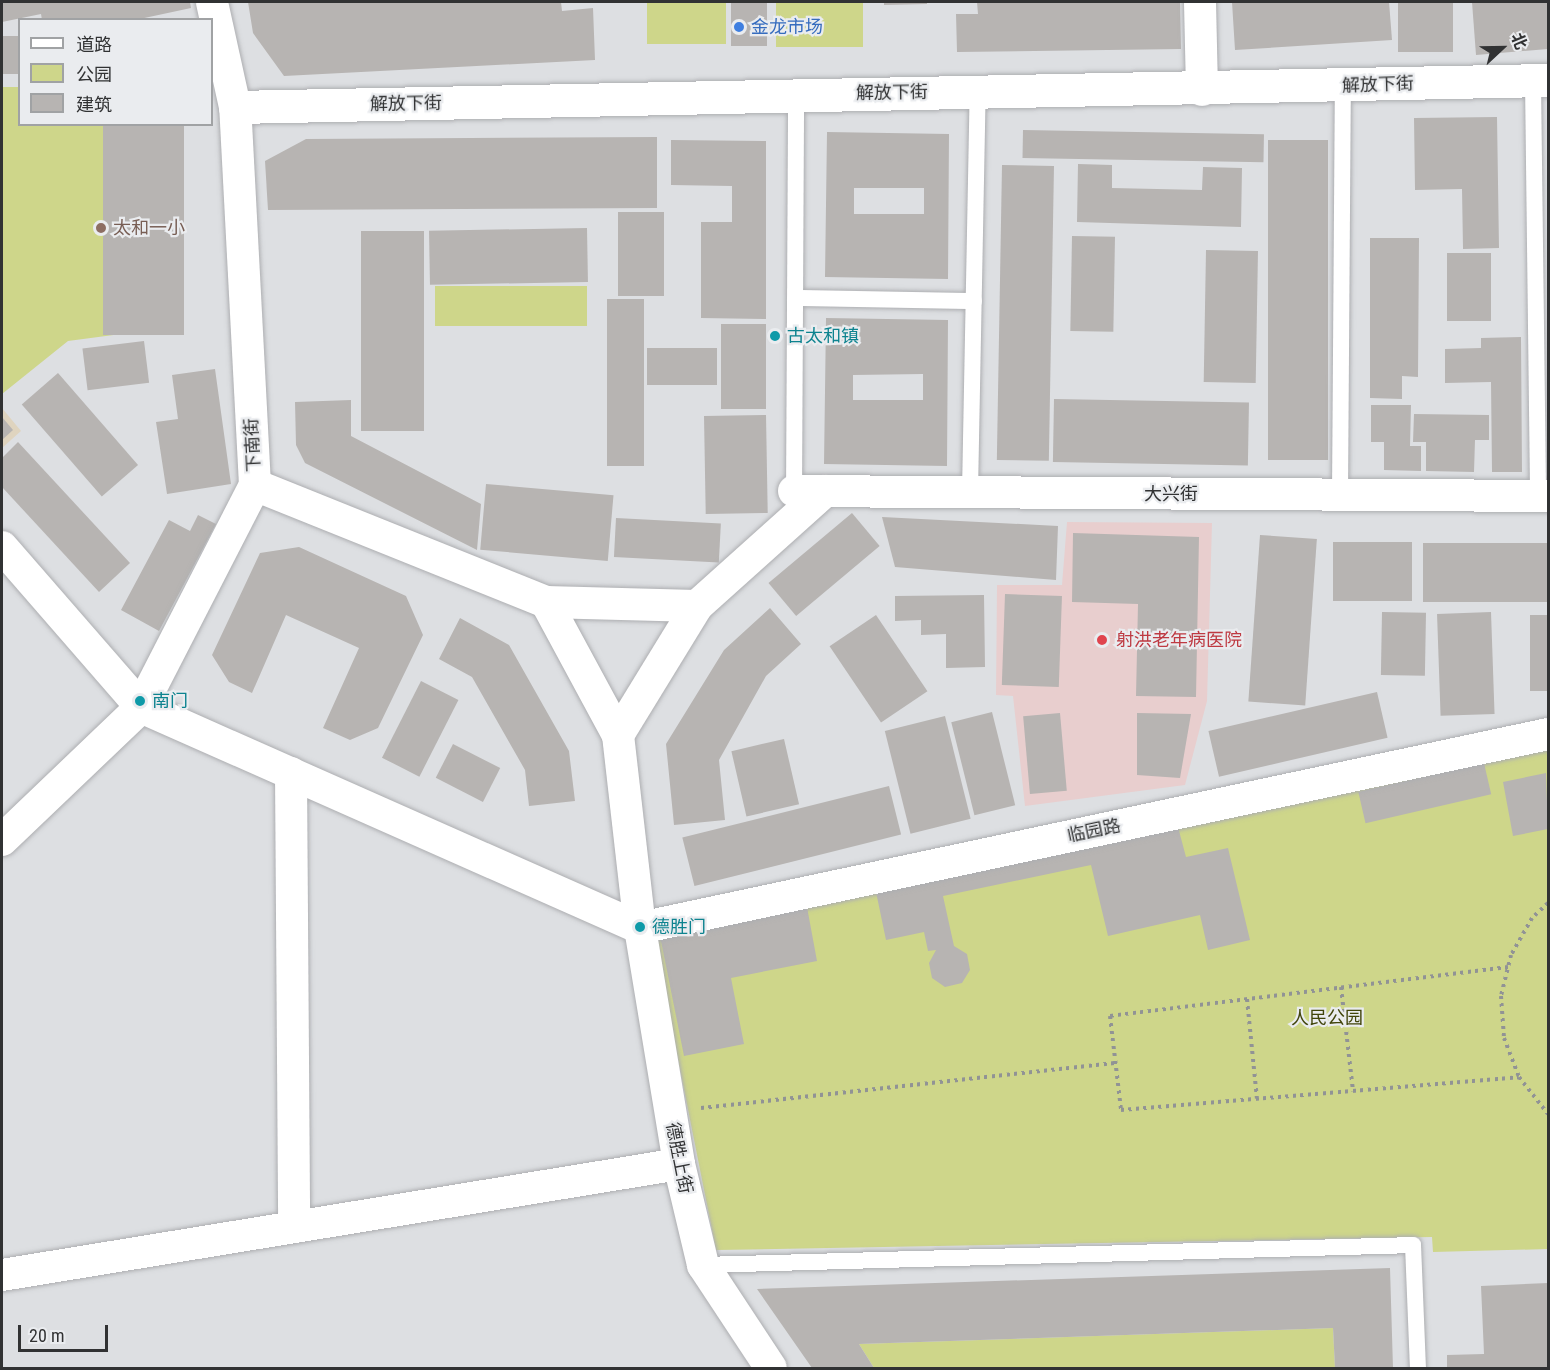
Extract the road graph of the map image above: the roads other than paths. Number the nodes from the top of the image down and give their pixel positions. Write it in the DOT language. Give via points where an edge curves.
graph roads {
  1 [pos="212,2"];
  2 [pos="1200,2"];
  3 [pos="1541,80"];
  4 [pos="1343,86"];
  5 [pos="1202,90"];
  6 [pos="978,91"];
  7 [pos="796,96"];
  8 [pos="235,107"];
  9 [pos="795,298"];
  10 [pos="974,301"];
  11 [pos="1543,311"];
  12 [pos="255,484"];
  13 [pos="970,492"];
  14 [pos="1340,495"];
  15 [pos="1543,496"];
  16 [pos="794,505"];
  17 [pos="2,547"];
  18 [pos="546,602"];
  19 [pos="697,606"];
  20 [pos="141,707"];
  21 [pos="618,735"];
  22 [pos="1548,735"];
  23 [pos="291,772"];
  24 [pos="2,840"];
  25 [pos="640,928"];
  26 [pos="679,1164"];
  27 [pos="294,1227"];
  28 [pos="703,1265"];
  29 [pos="2,1275"];
  30 [pos="771,1368"];
  31 [pos="1418,1368"];
  1 -- 8 [label="street, 下南街"];
  2 -- 5 [label="street"];
  3 -- 4 [label="street, 解放下街"];
  3 -- 11 [label="lane"];
  4 -- 5 [label="street, 解放下街"];
  4 -- 14 [label="lane"];
  5 -- 6 [label="street, 解放下街"];
  6 -- 7 [label="street, 解放下街"];
  6 -- 10 [label="lane"];
  7 -- 8 [label="street, 解放下街"];
  7 -- 9 [label="lane"];
  8 -- 12 [label="street, 下南街"];
  9 -- 10 [label="lane"];
  9 -- 16 [label="lane"];
  10 -- 13 [label="lane"];
  11 -- 15 [label="lane"];
  12 -- 18 [label="street"];
  12 -- 20 [label="street, 下南街"];
  13 -- 14 [label="street, 大兴街"];
  13 -- 16 [label="street, 大兴街" via="825,491"];
  14 -- 15 [label="street, 大兴街"];
  16 -- 19 [label="street"];
  17 -- 20 [label="street"];
  18 -- 19 [label="street"];
  18 -- 21 [label="street"];
  19 -- 21 [label="street"];
  20 -- 23 [label="street"];
  20 -- 24 [label="street, 下南街"];
  21 -- 25 [label="street, 德胜上街"];
  22 -- 25 [label="street, 临园路"];
  23 -- 25 [label="street"];
  23 -- 27 [label="street"];
  25 -- 26 [label="street, 德胜上街"];
  26 -- 27 [label="street"];
  26 -- 28 [label="street, 德胜上街"];
  27 -- 29 [label="street"];
  28 -- 30 [label="street, 德胜上街"];
  28 -- 31 [label="lane" via="1413,1245"];
}
